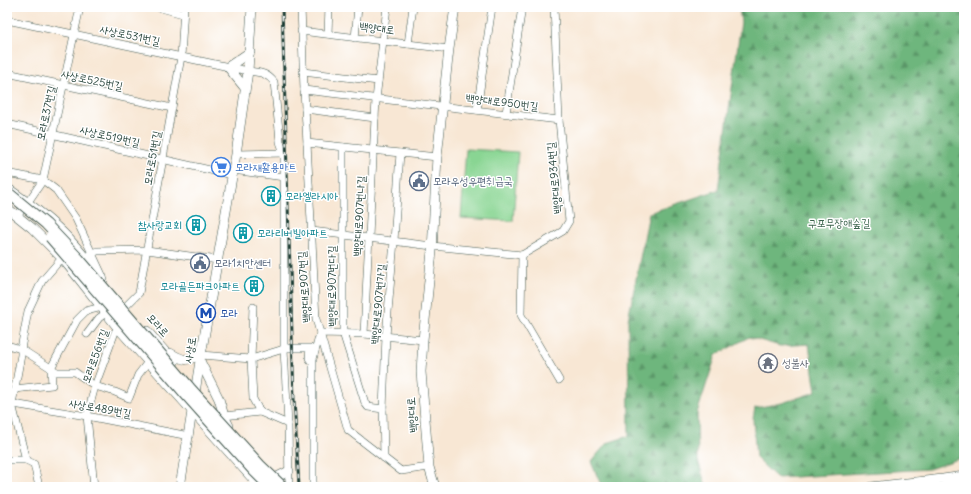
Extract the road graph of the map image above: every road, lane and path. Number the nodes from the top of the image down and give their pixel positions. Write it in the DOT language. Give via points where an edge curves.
graph roads {
  1 [pos="80,7"];
  2 [pos="157,7"];
  3 [pos="252,7"];
  4 [pos="301,7"];
  5 [pos="329,7"];
  6 [pos="358,7"];
  7 [pos="387,7"];
  8 [pos="413,7"];
  9 [pos="455,7"];
  10 [pos="492,7"];
  11 [pos="522,7"];
  12 [pos="554,7"];
  13 [pos="184,11"];
  14 [pos="7,20"];
  15 [pos="301,31"];
  16 [pos="75,34"];
  17 [pos="328,34"];
  18 [pos="355,38"];
  19 [pos="383,41"];
  20 [pos="408,44"];
  21 [pos="449,49"];
  22 [pos="250,52"];
  23 [pos="181,57"];
  24 [pos="228,67"];
  25 [pos="248,71"];
  26 [pos="303,72"];
  27 [pos="7,73"];
  28 [pos="378,81"];
  29 [pos="64,85"];
  30 [pos="245,88"];
  31 [pos="304,90"];
  32 [pos="376,99"];
  33 [pos="442,106"];
  34 [pos="172,108"];
  35 [pos="305,108"];
  36 [pos="477,110"];
  37 [pos="506,113"];
  38 [pos="375,118"];
  39 [pos="559,120"];
  40 [pos="7,124"];
  41 [pos="53,134"];
  42 [pos="307,143"];
  43 [pos="343,147"];
  44 [pos="373,150"];
  45 [pos="400,153"];
  46 [pos="236,154"];
  47 [pos="284,154"];
  48 [pos="437,157"];
  49 [pos="163,159"];
  50 [pos="7,173"];
  51 [pos="233,173"];
  52 [pos="284,177"];
  53 [pos="43,180"];
  54 [pos="7,188"];
  55 [pos="7,193"];
  56 [pos="7,201"];
  57 [pos="28,202"];
  58 [pos="7,208"];
  59 [pos="17,216"];
  60 [pos="312,231"];
  61 [pos="343,235"];
  62 [pos="369,238"];
  63 [pos="394,241"];
  64 [pos="432,246"];
  65 [pos="147,250"];
  66 [pos="89,255"];
  67 [pos="522,255"];
  68 [pos="62,258"];
  69 [pos="218,260"];
  70 [pos="125,307"];
  71 [pos="253,307"];
  72 [pos="104,310"];
  73 [pos="118,328"];
  74 [pos="320,333"];
  75 [pos="343,333"];
  76 [pos="87,334"];
  77 [pos="364,334"];
  78 [pos="386,336"];
  79 [pos="422,340"];
  80 [pos="7,345"];
  81 [pos="21,349"];
  82 [pos="284,349"];
  83 [pos="164,350"];
  84 [pos="201,357"];
  85 [pos="251,359"];
  86 [pos="148,362"];
  87 [pos="313,363"];
  88 [pos="51,368"];
  89 [pos="559,380"];
  90 [pos="95,386"];
  91 [pos="196,388"];
  92 [pos="14,389"];
  93 [pos="9,404"];
  94 [pos="383,409"];
  95 [pos="192,411"];
  96 [pos="260,412"];
  97 [pos="87,416"];
  98 [pos="224,416"];
  99 [pos="202,423"];
  100 [pos="288,424"];
  101 [pos="229,426"];
  102 [pos="190,431"];
  103 [pos="384,458"];
  104 [pos="7,460"];
  105 [pos="26,460"];
  106 [pos="429,467"];
  107 [pos="289,471"];
  108 [pos="964,476"];
  109 [pos="273,483"];
  110 [pos="964,485"];
  111 [pos="39,487"];
  112 [pos="94,487"];
  113 [pos="180,487"];
  114 [pos="260,487"];
  115 [pos="284,487"];
  116 [pos="289,487"];
  117 [pos="313,487"];
  118 [pos="436,487"];
  119 [pos="871,487"];
  120 [pos="945,487"];
  1 -- 16 [label="street, 모라로37번길"];
  2 -- 13 [label="street"];
  3 -- 22 [label="main road, 사상로"];
  4 -- 15 [label="street, 백양대로907번길"];
  5 -- 17 [label="street"];
  6 -- 18 [label="street"];
  7 -- 19 [label="street, 백양대로907번나길"];
  8 -- 20 [label="street"];
  9 -- 21 [label="main road, 백양대로"];
  10 -- 36 [label="street"];
  11 -- 37 [label="street"];
  12 -- 39 [label="street, 백양대로934번길"];
  13 -- 23 [label="street, 모라로51번길"];
  14 -- 16 [label="street, 사상로531번길"];
  15 -- 17 [label="street, 백양대로"];
  15 -- 26 [label="street, 백양대로907번길"];
  16 -- 23 [label="street, 사상로531번길"];
  16 -- 29 [label="street, 모라로37번길"];
  17 -- 18 [label="street, 백양대로"];
  18 -- 19 [label="street, 백양대로"];
  19 -- 20 [label="street, 백양대로"];
  19 -- 28 [label="street, 백양대로907번나길"];
  20 -- 21 [label="street, 백양대로"];
  21 -- 33 [label="main road, 백양대로"];
  22 -- 24 [label="main road"];
  22 -- 25 [label="main road, 사상로"];
  23 -- 24 [label="street, 사상로531번길"];
  23 -- 34 [label="street, 모라로51번길"];
  24 -- 25 [label="street, 사상로531번길"];
  24 -- 30 [label="main road"];
  25 -- 30 [label="main road, 사상로"];
  25 -- 47 [label="street, 사상로531번길" via="270,76 274,82 280,142"];
  26 -- 28 [label="street"];
  26 -- 31 [label="street, 백양대로907번길"];
  27 -- 29 [label="street, 사상로525번길"];
  28 -- 32 [label="street, 백양대로907번나길"];
  29 -- 34 [label="street, 사상로525번길"];
  29 -- 41 [label="street, 모라로37번길"];
  30 -- 46 [label="main road, 사상로"];
  31 -- 32 [label="street"];
  31 -- 35 [label="street, 백양대로907번길"];
  32 -- 33 [label="street"];
  32 -- 38 [label="street, 백양대로907번나길"];
  33 -- 36 [label="street, 백양대로950번길"];
  33 -- 48 [label="main road, 백양대로"];
  34 -- 49 [label="street, 모라로51번길"];
  35 -- 38 [label="street"];
  35 -- 42 [label="street, 백양대로907번길"];
  36 -- 37 [label="street, 백양대로950번길"];
  37 -- 39 [label="street, 백양대로950번길"];
  38 -- 44 [label="street, 백양대로907번나길"];
  39 -- 67 [label="street, 백양대로934번길" via="569,221 563,231"];
  40 -- 41 [label="street, 사상로519번길"];
  41 -- 49 [label="street, 사상로519번길"];
  41 -- 53 [label="street, 모라로37번길"];
  42 -- 43 [label="street"];
  42 -- 60 [label="street, 백양대로907번길"];
  43 -- 44 [label="street"];
  43 -- 61 [label="street, 백양대로907번다길"];
  44 -- 45 [label="street"];
  44 -- 62 [label="street, 백양대로907번나길"];
  45 -- 48 [label="street"];
  45 -- 63 [label="street, 백양대로907번가길"];
  46 -- 47 [label="street"];
  46 -- 51 [label="main road, 사상로"];
  47 -- 52 [label="street, 사상로531번길"];
  48 -- 64 [label="main road, 백양대로"];
  49 -- 51 [label="street, 사상로519번길"];
  49 -- 65 [label="street, 모라로51번길"];
  50 -- 53 [label="street"];
  51 -- 52 [label="street"];
  51 -- 69 [label="main road, 사상로"];
  52 -- 82 [label="street, 사상로531번길"];
  53 -- 57 [label="street, 모라로37번길"];
  53 -- 66 [label="street" via="56,190 76,219"];
  54 -- 57 [label="main road, 모라로"];
  55 -- 115 [label="highway, 모라로, bridge" via="46,224 79,259 190,388 260,465"];
  56 -- 109 [label="highway, 모라로, bridge" via="43,230 253,470"];
  57 -- 59 [label="street, 모라로37번길"];
  57 -- 66 [label="main road, 모라로"];
  58 -- 59 [label="main road"];
  59 -- 68 [label="main road"];
  60 -- 61 [label="street"];
  60 -- 74 [label="street, 백양대로907번길" via="316,319"];
  61 -- 62 [label="street"];
  61 -- 75 [label="street, 백양대로907번다길"];
  62 -- 63 [label="street"];
  62 -- 77 [label="street, 백양대로907번나길"];
  63 -- 64 [label="street"];
  63 -- 78 [label="street, 백양대로907번가길"];
  64 -- 67 [label="street"];
  64 -- 79 [label="main road, 백양대로"];
  65 -- 66 [label="street" via="98,251"];
  65 -- 69 [label="street"];
  65 -- 70 [label="street, 모라로51번길" via="139,293"];
  66 -- 70 [label="main road, 모라로"];
  67 -- 89 [label="street" via="521,315"];
  68 -- 72 [label="main road"];
  68 -- 81 [label="street" via="42,281 28,311"];
  69 -- 84 [label="main road, 사상로"];
  70 -- 83 [label="main road, 모라로"];
  71 -- 85 [label="street"];
  72 -- 73 [label="main road"];
  72 -- 76 [label="street"];
  72 -- 88 [label="street" via="86,312 77,320"];
  73 -- 86 [label="main road"];
  73 -- 90 [label="street, 모라로56번길"];
  74 -- 75 [label="street"];
  74 -- 87 [label="street"];
  74 -- 103 [label="street, 백양대로907번길" via="348,430"];
  75 -- 77 [label="street"];
  75 -- 94 [label="street, 백양대로907번다길" via="365,403 368,407"];
  77 -- 78 [label="street"];
  78 -- 79 [label="street"];
  78 -- 94 [label="street, 백양대로907번가길"];
  79 -- 106 [label="main road, 백양대로" via="420,372"];
  80 -- 81 [label="street"];
  81 -- 88 [label="street"];
  81 -- 92 [label="street"];
  82 -- 85 [label="street"];
  82 -- 87 [label="street" via="310,348 309,358"];
  82 -- 100 [label="street, 사상로531번길"];
  83 -- 84 [label="main road" via="181,359"];
  83 -- 91 [label="main road, 모라로"];
  84 -- 85 [label="street"];
  84 -- 91 [label="main road, 사상로"];
  84 -- 98 [label="main road"];
  85 -- 96 [label="street" via="253,398"];
  86 -- 90 [label="street" via="138,375 129,398"];
  86 -- 95 [label="main road"];
  87 -- 117 [label="street"];
  88 -- 90 [label="street" via="57,372 75,372"];
  88 -- 92 [label="street" via="52,385"];
  90 -- 97 [label="street, 모라로56번길"];
  91 -- 95 [label="main road, 사상로"];
  91 -- 101 [label="main road, 모라로"];
  92 -- 93 [label="street"];
  93 -- 97 [label="street, 사상로489번길"];
  93 -- 105 [label="street"];
  94 -- 103 [label="street, 백양대로907번가길"];
  95 -- 99 [label="main road"];
  95 -- 102 [label="main road, 사상로"];
  96 -- 98 [label="street"];
  96 -- 100 [label="street"];
  97 -- 102 [label="street, 사상로489번길"];
  97 -- 112 [label="street, 모라로56번길"];
  98 -- 101 [label="main road"];
  99 -- 102 [label="main road"];
  99 -- 114 [label="main road"];
  100 -- 107 [label="street, 사상로531번길"];
  101 -- 109 [label="main road, 모라로"];
  102 -- 113 [label="main road, 사상로"];
  103 -- 106 [label="street, 백양대로907번길" via="401,471"];
  104 -- 105 [label="street"];
  105 -- 111 [label="street" via="34,464"];
  106 -- 118 [label="main road, 백양대로"];
  107 -- 109 [label="main road"];
  107 -- 116 [label="street, 사상로531번길"];
  108 -- 119 [label="main road"];
  109 -- 115 [label="main road, 모라로"];
  110 -- 120 [label="highway"];
}
